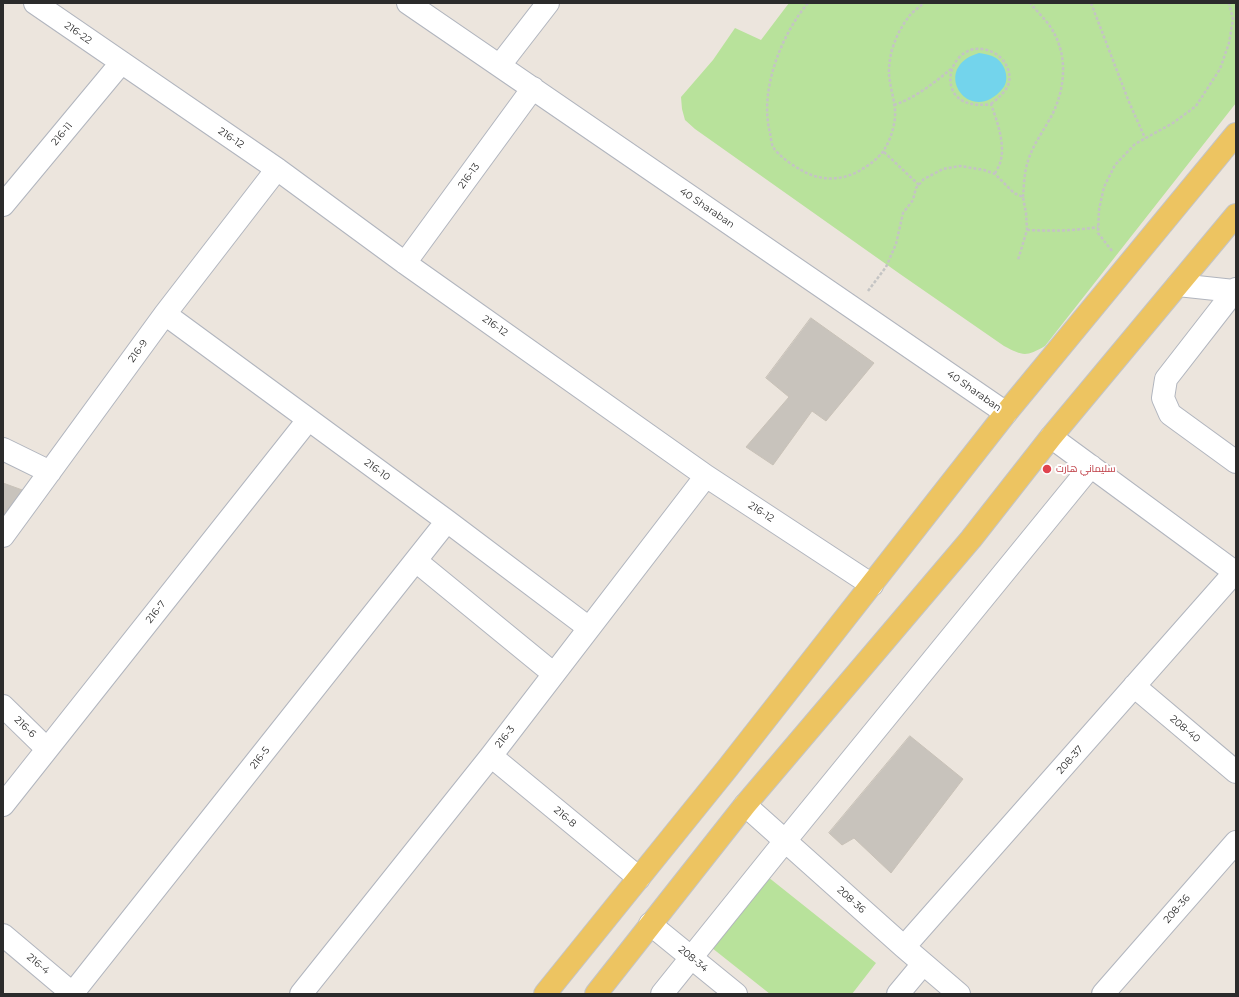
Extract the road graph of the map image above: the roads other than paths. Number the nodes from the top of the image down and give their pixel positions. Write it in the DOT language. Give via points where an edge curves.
graph roads {
  1 [pos="35,3"];
  2 [pos="408,3"];
  3 [pos="548,3"];
  4 [pos="121,63"];
  5 [pos="500,65"];
  6 [pos="533,88"];
  7 [pos="1236,134"];
  8 [pos="277,169"];
  9 [pos="3,205"];
  10 [pos="1236,215"];
  11 [pos="406,263"];
  12 [pos="1178,285"];
  13 [pos="1235,290"];
  14 [pos="165,314"];
  15 [pos="1006,413"];
  16 [pos="308,420"];
  17 [pos="1051,437"];
  18 [pos="3,449"];
  19 [pos="1236,462"];
  20 [pos="1091,466"];
  21 [pos="50,472"];
  22 [pos="706,476"];
  23 [pos="447,522"];
  24 [pos="3,536"];
  25 [pos="416,561"];
  26 [pos="1236,572"];
  27 [pos="872,584"];
  28 [pos="589,628"];
  29 [pos="554,674"];
  30 [pos="1134,686"];
  31 [pos="3,706"];
  32 [pos="47,749"];
  33 [pos="491,756"];
  34 [pos="1236,772"];
  35 [pos="3,804"];
  36 [pos="745,805"];
  37 [pos="785,841"];
  38 [pos="1236,842"];
  39 [pos="639,878"];
  40 [pos="650,924"];
  41 [pos="3,935"];
  42 [pos="904,947"];
  43 [pos="692,958"];
  44 [pos="923,964"];
  45 [pos="72,994"];
  46 [pos="301,994"];
  47 [pos="545,994"];
  48 [pos="596,994"];
  49 [pos="662,994"];
  50 [pos="736,994"];
  51 [pos="898,994"];
  52 [pos="959,994"];
  53 [pos="1102,994"];
  1 -- 4 [label="street, 216-22"];
  2 -- 5 [label="street, 40 Sharaban"];
  3 -- 5 [label="street"];
  4 -- 8 [label="street, 216-12"];
  4 -- 9 [label="street, 216-11"];
  5 -- 6 [label="street, 40 Sharaban"];
  6 -- 11 [label="street, 216-13"];
  6 -- 15 [label="street, 40 Sharaban"];
  7 -- 15 [label="main road"];
  8 -- 11 [label="street, 216-12"];
  8 -- 14 [label="street, 216-9"];
  10 -- 12 [label="main road"];
  11 -- 22 [label="street, 216-12"];
  12 -- 13 [label="street"];
  12 -- 17 [label="main road"];
  13 -- 19 [label="street" via="1166,379 1163,398 1170,414"];
  14 -- 16 [label="street, 216-10"];
  14 -- 21 [label="street, 216-9"];
  15 -- 27 [label="main road"];
  16 -- 23 [label="street, 216-10"];
  16 -- 32 [label="street, 216-7"];
  17 -- 20 [label="street"];
  17 -- 36 [label="main road" via="971,539"];
  18 -- 21 [label="street"];
  20 -- 26 [label="street"];
  20 -- 37 [label="street"];
  21 -- 24 [label="street, 216-9"];
  22 -- 27 [label="street, 216-12"];
  22 -- 28 [label="street, 216-3"];
  23 -- 25 [label="street, 216-5"];
  23 -- 28 [label="street, 216-10"];
  25 -- 29 [label="street"];
  25 -- 45 [label="street, 216-5"];
  26 -- 30 [label="street, 208-37"];
  27 -- 39 [label="main road"];
  28 -- 29 [label="street, 216-3"];
  29 -- 33 [label="street, 216-3"];
  30 -- 34 [label="street, 208-40"];
  30 -- 42 [label="street, 208-37"];
  31 -- 32 [label="street, 216-6"];
  32 -- 35 [label="street, 216-7"];
  33 -- 39 [label="street, 216-8"];
  33 -- 46 [label="street, 216-3"];
  36 -- 37 [label="street, 208-36"];
  36 -- 40 [label="main road"];
  37 -- 42 [label="street, 208-36"];
  37 -- 43 [label="street"];
  38 -- 53 [label="street, 208-36"];
  39 -- 47 [label="main road"];
  40 -- 43 [label="street, 208-34"];
  40 -- 48 [label="main road"];
  41 -- 45 [label="street, 216-4"];
  42 -- 44 [label="street, 208-36"];
  43 -- 49 [label="street"];
  43 -- 50 [label="street, 208-34"];
  44 -- 51 [label="street"];
  44 -- 52 [label="street, 208-36"];
}
